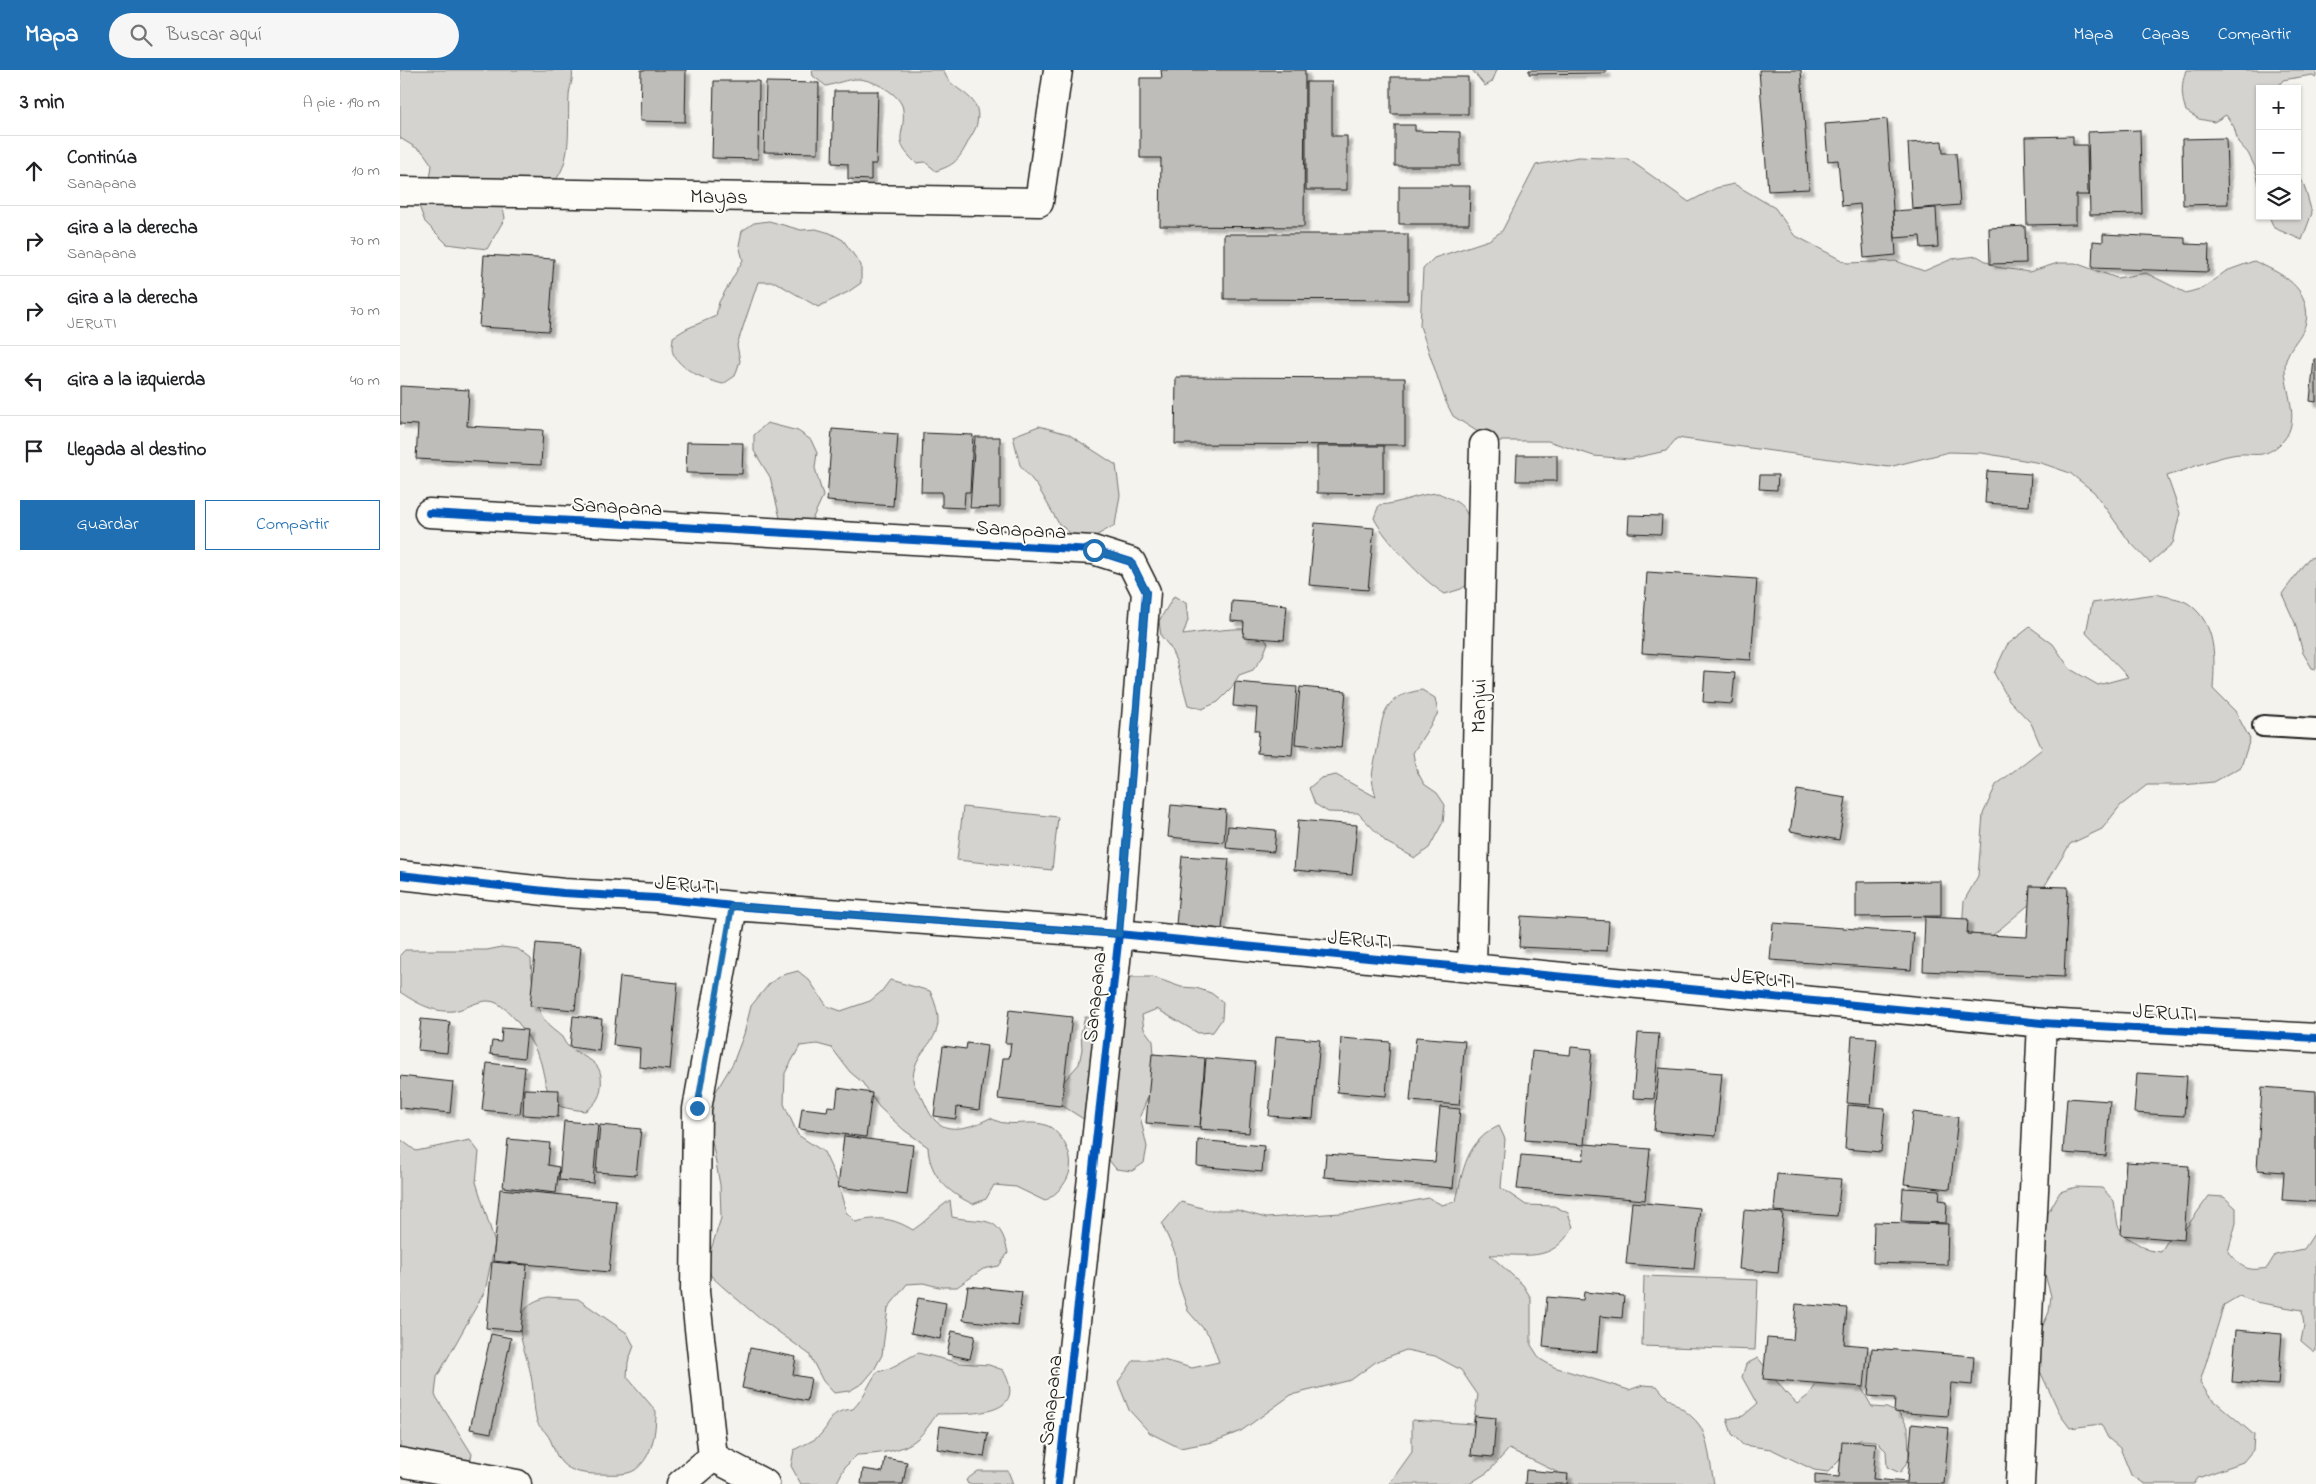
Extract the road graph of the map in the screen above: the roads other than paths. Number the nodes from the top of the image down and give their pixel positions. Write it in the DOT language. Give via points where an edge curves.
graph roads {
  1 [pos="1058,70"];
  2 [pos="400,191"];
  3 [pos="1484,445"];
  4 [pos="428,513"];
  5 [pos="2263,726"];
  6 [pos="2316,729"];
  7 [pos="400,875"];
  8 [pos="732,906"];
  9 [pos="1119,934"];
  10 [pos="1472,967"];
  11 [pos="2042,1024"];
  12 [pos="2316,1038"];
  13 [pos="713,1457"];
  14 [pos="400,1462"];
  15 [pos="517,1484"];
  16 [pos="681,1484"];
  17 [pos="765,1484"];
  18 [pos="1058,1484"];
  19 [pos="2020,1484"];
  1 -- 2 [label="street, Mayas" via="1039,202"];
  3 -- 10 [label="street, Manjui"];
  4 -- 9 [label="street, Sanapana" via="1094,550 1131,562 1146,592"];
  5 -- 6 [label="lane"];
  7 -- 8 [label="street, JERUTI" via="563,893"];
  8 -- 9 [label="street, JERUTI"];
  8 -- 13 [label="street" via="697,1108 695,1292"];
  9 -- 10 [label="street, JERUTI"];
  9 -- 18 [label="street, Sanapana"];
  10 -- 11 [label="street, JERUTI"];
  11 -- 12 [label="street, JERUTI"];
  11 -- 19 [label="street"];
  13 -- 16 [label="street"];
  13 -- 17 [label="street"];
  14 -- 15 [label="street"];
}
